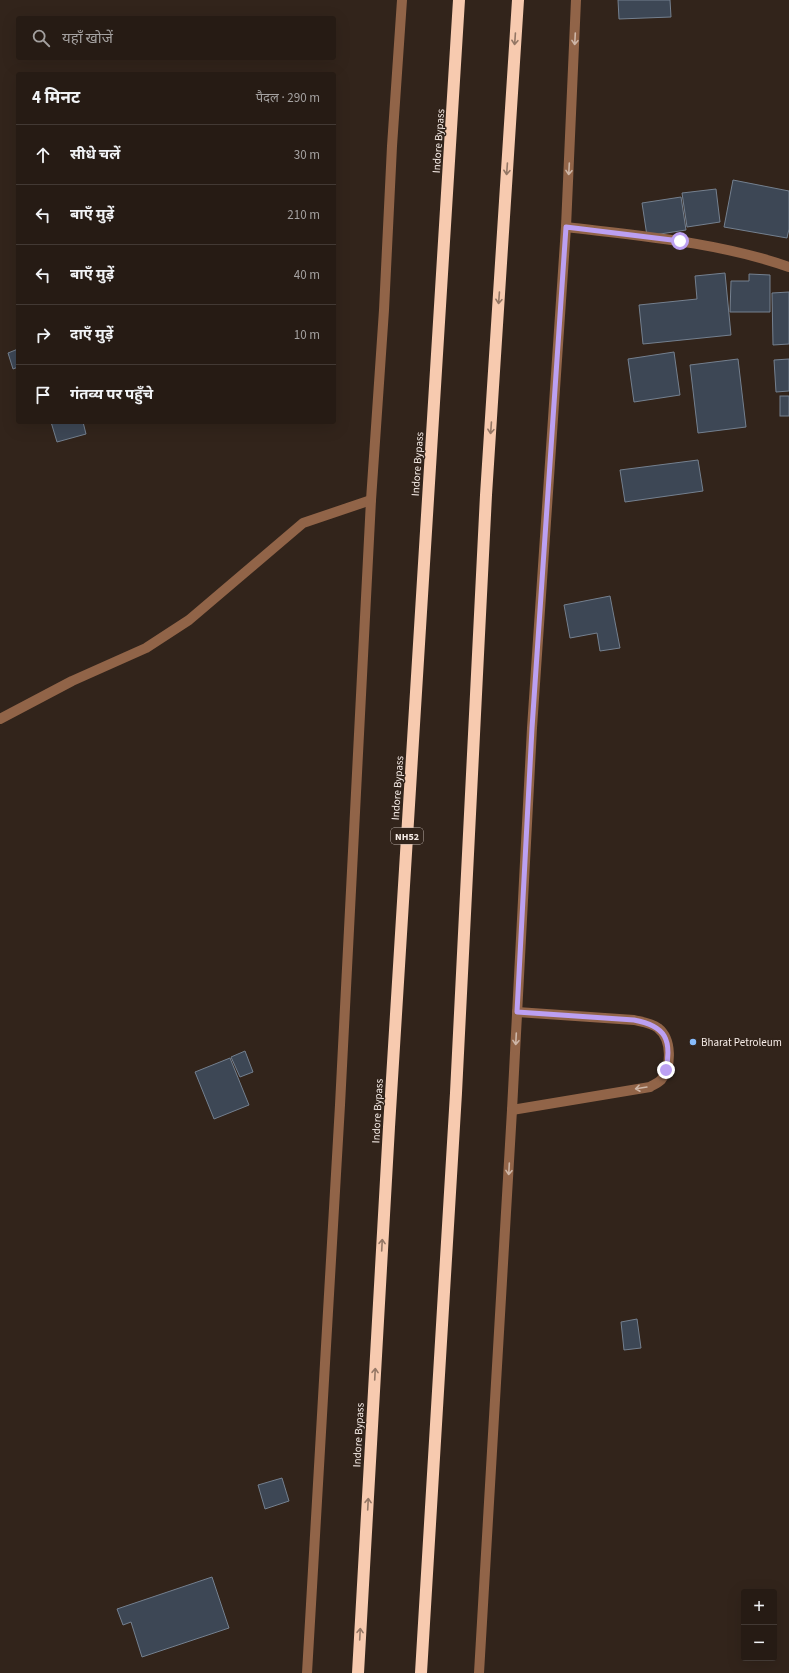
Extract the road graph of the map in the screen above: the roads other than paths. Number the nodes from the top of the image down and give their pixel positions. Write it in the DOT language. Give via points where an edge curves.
graph roads {
  1 [pos="402,0"];
  2 [pos="460,0"];
  3 [pos="518,0"];
  4 [pos="576,0"];
  5 [pos="566,227"];
  6 [pos="789,268"];
  7 [pos="371,500"];
  8 [pos="0,719"];
  9 [pos="517,1012"];
  10 [pos="512,1110"];
  11 [pos="307,1673"];
  12 [pos="358,1673"];
  13 [pos="421,1673"];
  14 [pos="479,1673"];
  1 -- 7 [label="street"];
  12 -- 2 [label="highway, Indore Bypass / NH52, one-way" via="389,1127"];
  3 -- 13 [label="highway, one-way" via="486,495 457,1085"];
  4 -- 5 [label="street, one-way"];
  5 -- 6 [label="street" via="680,241 763,258"];
  5 -- 9 [label="street" via="532,728"];
  7 -- 8 [label="street" via="303,523 189,620 146,648 72,681"];
  7 -- 11 [label="street" via="340,1105"];
  9 -- 10 [label="street, one-way"];
  9 -- 10 [label="street, one-way" via="646,1022 658,1028 667,1040 669,1057 660,1080 650,1087"];
  10 -- 14 [label="street, one-way"];
}
